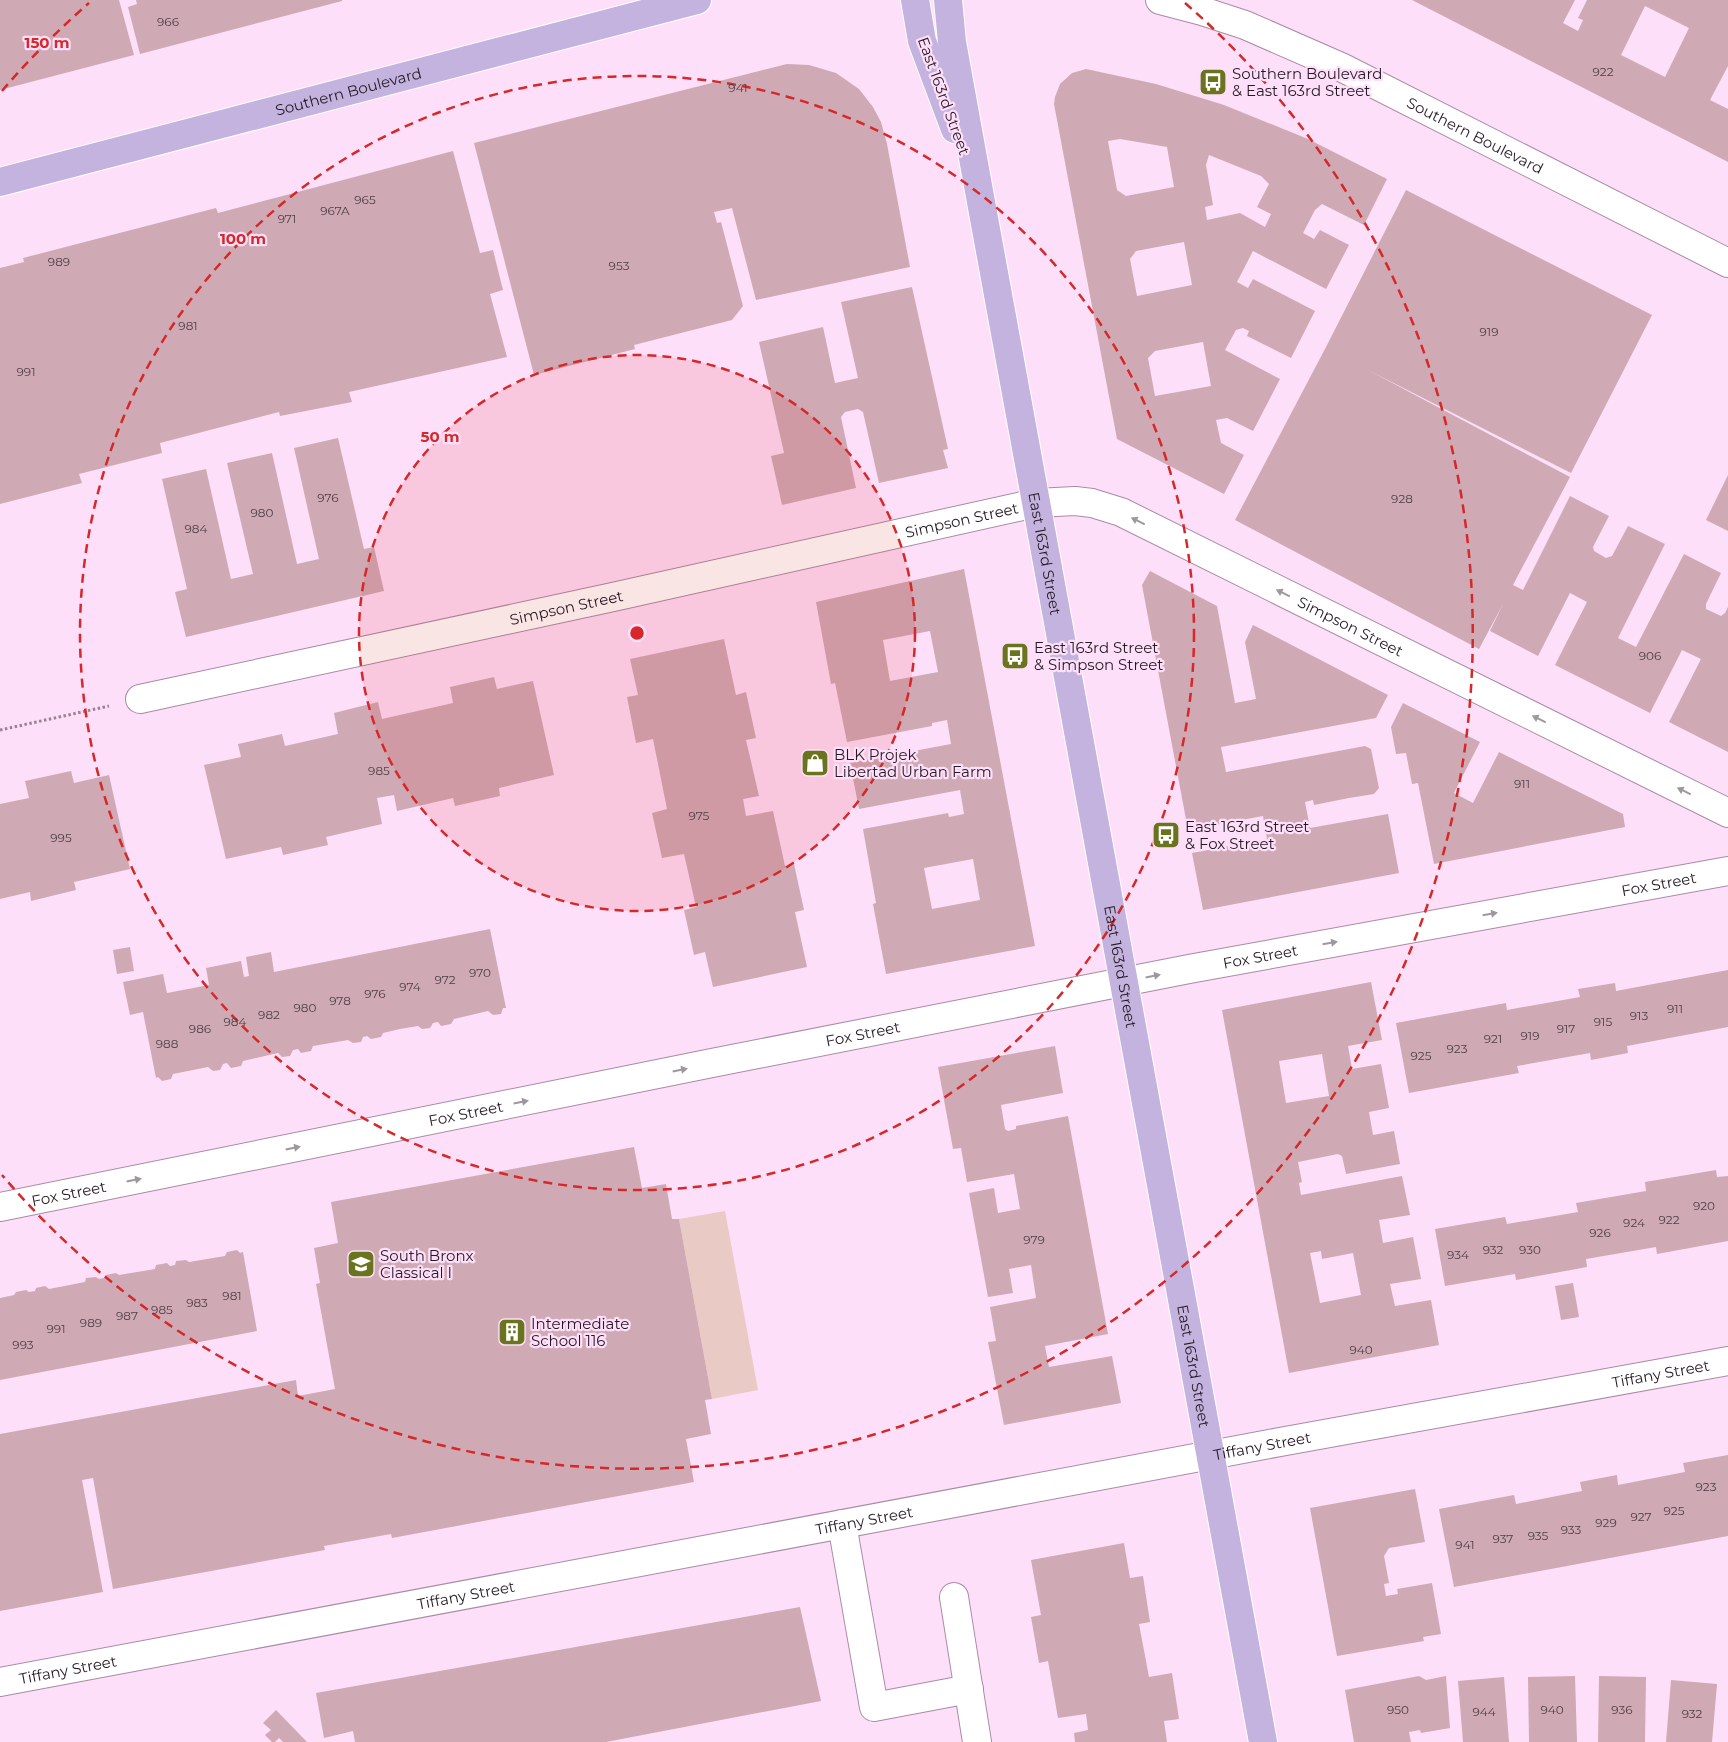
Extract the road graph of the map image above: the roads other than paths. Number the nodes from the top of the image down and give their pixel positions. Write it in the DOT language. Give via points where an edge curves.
graph roads {
  1 [pos="697,0"];
  2 [pos="915,0"];
  3 [pos="948,0"];
  4 [pos="1160,0"];
  5 [pos="0,182"];
  6 [pos="979,191"];
  7 [pos="1728,263"];
  8 [pos="1036,503"];
  9 [pos="140,698"];
  10 [pos="1728,813"];
  11 [pos="1728,871"];
  12 [pos="1125,982"];
  13 [pos="0,1207"];
  14 [pos="1728,1361"];
  15 [pos="1212,1455"];
  16 [pos="842,1524"];
  17 [pos="954,1598"];
  18 [pos="0,1682"];
  19 [pos="969,1689"];
  20 [pos="977,1742"];
  21 [pos="1264,1742"];
  1 -- 5 [label="main road, Southern Boulevard"];
  2 -- 6 [label="main road, East 163rd Street" via="922,41"];
  3 -- 6 [label="main road, East 163rd Street" via="952,42"];
  4 -- 7 [label="street, Southern Boulevard" via="1245,25 1342,67"];
  6 -- 8 [label="main road, East 163rd Street"];
  8 -- 9 [label="street, Simpson Street"];
  10 -- 8 [label="street, Simpson Street, one-way" via="1121,512 1075,500"];
  8 -- 12 [label="main road, East 163rd Street"];
  12 -- 11 [label="street, Fox Street, one-way"];
  13 -- 12 [label="street, Fox Street, one-way"];
  12 -- 15 [label="main road, East 163rd Street"];
  14 -- 15 [label="street, Tiffany Street"];
  15 -- 16 [label="street, Tiffany Street"];
  15 -- 21 [label="main road, East 163rd Street"];
  16 -- 18 [label="street, Tiffany Street"];
  16 -- 19 [label="street" via="874,1708"];
  17 -- 19 [label="street"];
  19 -- 20 [label="street"];
}
